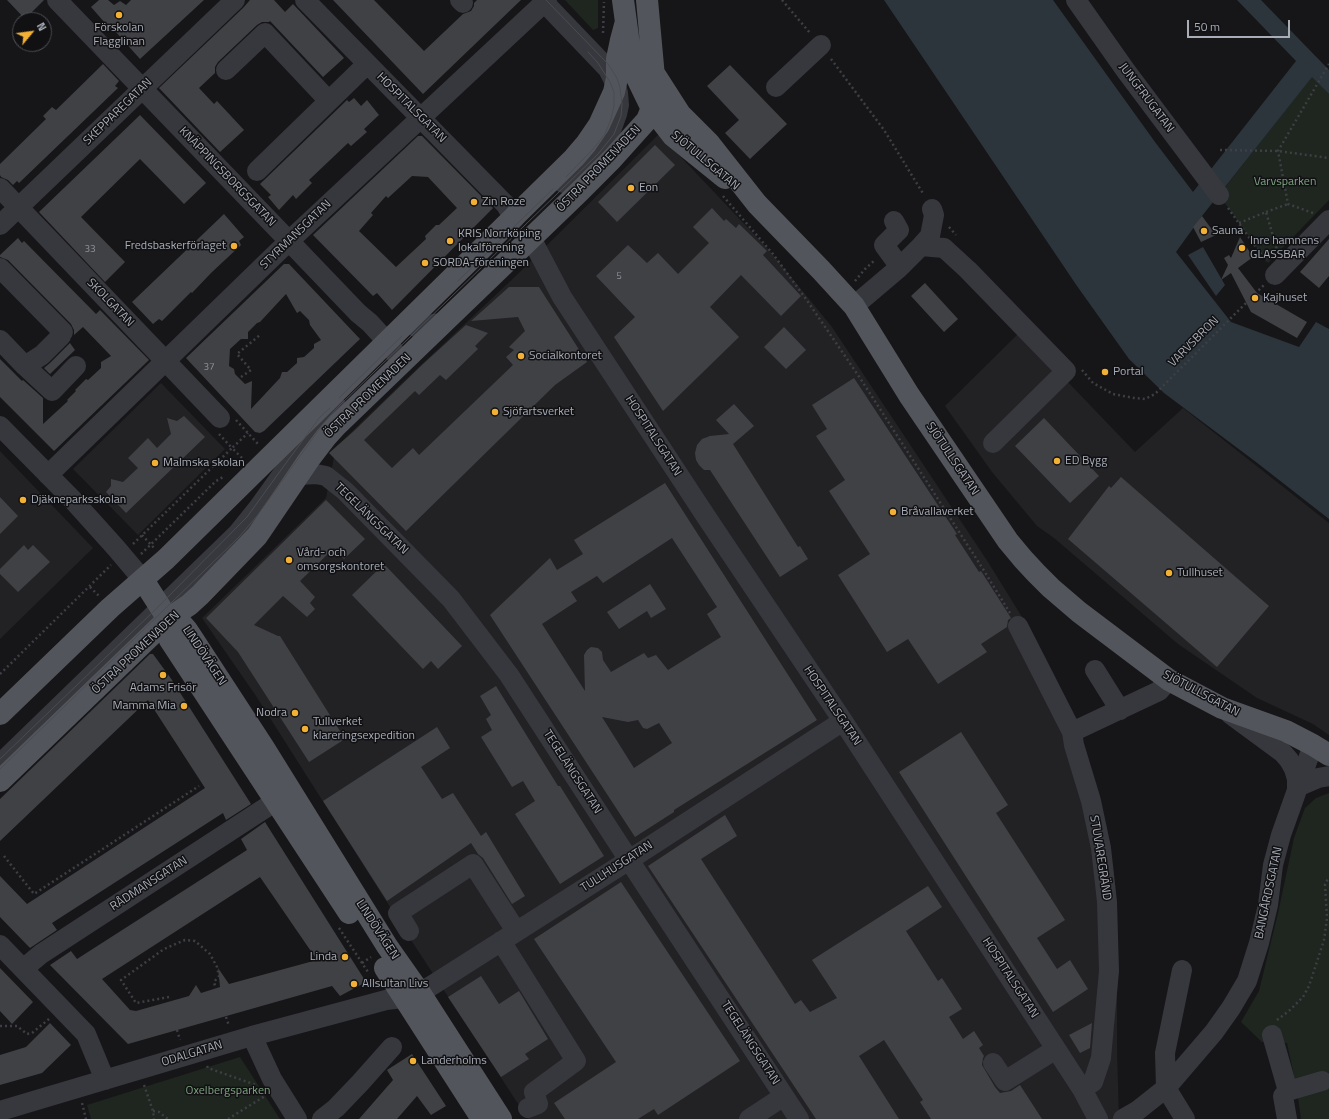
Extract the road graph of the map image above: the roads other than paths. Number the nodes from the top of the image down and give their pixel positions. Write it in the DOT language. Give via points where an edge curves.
graph roads {
  1 [pos="57,0"];
  2 [pos="235,0"];
  3 [pos="304,0"];
  4 [pos="623,0"];
  5 [pos="647,0"];
  6 [pos="1076,0"];
  7 [pos="544,1"];
  8 [pos="625,25"];
  9 [pos="821,45"];
  10 [pos="367,64"];
  11 [pos="226,70"];
  12 [pos="654,75"];
  13 [pos="616,85"];
  14 [pos="776,87"];
  15 [pos="142,89"];
  16 [pos="329,101"];
  17 [pos="652,109"];
  18 [pos="421,117"];
  19 [pos="257,171"];
  20 [pos="0,188"];
  21 [pos="1218,195"];
  22 [pos="757,204"];
  23 [pos="19,207"];
  24 [pos="932,209"];
  25 [pos="1322,217"];
  26 [pos="514,219"];
  27 [pos="894,221"];
  28 [pos="0,225"];
  29 [pos="531,238"];
  30 [pos="289,242"];
  31 [pos="921,246"];
  32 [pos="513,255"];
  33 [pos="0,268"];
  34 [pos="900,268"];
  35 [pos="1275,275"];
  36 [pos="562,297"];
  37 [pos="854,306"];
  38 [pos="444,322"];
  39 [pos="416,327"];
  40 [pos="0,340"];
  41 [pos="397,350"];
  42 [pos="165,361"];
  43 [pos="24,366"];
  44 [pos="76,366"];
  45 [pos="220,418"];
  46 [pos="0,426"];
  47 [pos="993,443"];
  48 [pos="48,474"];
  49 [pos="298,475"];
  50 [pos="142,580"];
  51 [pos="165,614"];
  52 [pos="1018,626"];
  53 [pos="1095,670"];
  54 [pos="1169,680"];
  55 [pos="1222,708"];
  56 [pos="1120,710"];
  57 [pos="0,714"];
  58 [pos="843,721"];
  59 [pos="1072,732"];
  60 [pos="1321,750"];
  61 [pos="0,764"];
  62 [pos="1329,776"];
  63 [pos="0,781"];
  64 [pos="1298,787"];
  65 [pos="276,801"];
  66 [pos="629,860"];
  67 [pos="409,931"];
  68 [pos="508,936"];
  69 [pos="0,945"];
  70 [pos="23,969"];
  71 [pos="1182,970"];
  72 [pos="403,997"];
  73 [pos="1272,1035"];
  74 [pos="252,1036"];
  75 [pos="392,1047"];
  76 [pos="1056,1049"];
  77 [pos="993,1063"];
  78 [pos="105,1080"];
  79 [pos="1322,1081"];
  80 [pos="1166,1088"];
  81 [pos="1082,1089"];
  82 [pos="1288,1091"];
  83 [pos="784,1096"];
  84 [pos="528,1108"];
  85 [pos="0,1111"];
  86 [pos="297,1119"];
  87 [pos="322,1119"];
  88 [pos="482,1119"];
  89 [pos="501,1119"];
  90 [pos="749,1119"];
  91 [pos="799,1119"];
  92 [pos="1098,1119"];
  93 [pos="1123,1119"];
  94 [pos="1185,1119"];
  95 [pos="1287,1119"];
  1 -- 15 [label="street, KNÄPPINGSBORGSGATAN"];
  2 -- 15 [label="street, SKEPPAREGATAN"];
  3 -- 10 [label="street, HOSPITALSGATAN"];
  4 -- 8 [label="main road, SJÖTULLSGATAN"];
  5 -- 12 [label="main road, SJÖTULLSGATAN"];
  6 -- 21 [label="street, JUNGFRUGATAN"];
  7 -- 13 [label="street" via="608,70"];
  7 -- 18 [label="street, STYRMANSGATAN"];
  8 -- 13 [label="main road, ÖSTRA PROMENADEN" via="617,59"];
  8 -- 17 [label="main road, SJÖTULLSGATAN" via="636,76"];
  9 -- 14 [label="street"];
  10 -- 16 [label="street"];
  10 -- 18 [label="street, HOSPITALSGATAN"];
  11 -- 16 [label="street" via="265,33"];
  12 -- 17 [label="main road, ÖSTRA PROMENADEN" via="655,96"];
  12 -- 22 [label="main road, SJÖTULLSGATAN" via="680,114 709,144"];
  13 -- 26 [label="main road, ÖSTRA PROMENADEN" via="606,111 586,144"];
  13 -- 39 [label="street, ÖSTRA PROMENADEN" via="617,114 604,143"];
  15 -- 23 [label="street, SKEPPAREGATAN"];
  15 -- 30 [label="street, KNÄPPINGSBORGSGATAN"];
  16 -- 19 [label="street"];
  17 -- 22 [label="main road, SJÖTULLSGATAN" via="673,136"];
  17 -- 29 [label="main road, ÖSTRA PROMENADEN" via="647,120 612,159"];
  18 -- 26 [label="street, HOSPITALSGATAN" via="506,205"];
  18 -- 30 [label="street, STYRMANSGATAN"];
  20 -- 23 [label="street, SKOLGATAN"];
  22 -- 37 [label="main road, SJÖTULLSGATAN"];
  23 -- 28 [label="street, SKEPPAREGATAN"];
  23 -- 42 [label="street, SKOLGATAN"];
  24 -- 31 [label="street" via="934,215 930,236"];
  25 -- 35 [label="street"];
  26 -- 41 [label="main road, ÖSTRA PROMENADEN"];
  27 -- 34 [label="street" via="899,230 884,245"];
  29 -- 32 [label="main road, ÖSTRA PROMENADEN"];
  29 -- 36 [label="street, HOSPITALSGATAN"];
  30 -- 41 [label="street, KNÄPPINGSBORGSGATAN"];
  30 -- 42 [label="street, STYRMANSGATAN"];
  31 -- 34 [label="street"];
  31 -- 47 [label="street" via="944,248 1066,371"];
  32 -- 36 [label="street, HOSPITALSGATAN" via="525,260"];
  32 -- 38 [label="main road, ÖSTRA PROMENADEN"];
  33 -- 43 [label="street" via="62,334 42,356"];
  34 -- 37 [label="street"];
  36 -- 58 [label="street, HOSPITALSGATAN"];
  37 -- 54 [label="main road, SJÖTULLSGATAN" via="909,395 1022,559 1068,602"];
  38 -- 39 [label="street"];
  38 -- 41 [label="main road, ÖSTRA PROMENADEN"];
  39 -- 41 [label="street, ÖSTRA PROMENADEN"];
  40 -- 43 [label="street"];
  41 -- 49 [label="main road, ÖSTRA PROMENADEN" via="379,384 326,437"];
  41 -- 50 [label="main road, ÖSTRA PROMENADEN" via="291,437"];
  41 -- 51 [label="street, ÖSTRA PROMENADEN" via="321,420 258,508"];
  42 -- 45 [label="street, SKOLGATAN"];
  42 -- 48 [label="street, STYRMANSGATAN"];
  43 -- 44 [label="street" via="52,391"];
  46 -- 48 [label="street"];
  48 -- 50 [label="street"];
  49 -- 51 [label="main road, ÖSTRA PROMENADEN" via="257,536 189,605"];
  49 -- 66 [label="street, TEGELÄNGSGATAN" via="326,476 345,491 451,599 509,675"];
  50 -- 51 [label="main road"];
  50 -- 57 [label="main road, ÖSTRA PROMENADEN"];
  51 -- 61 [label="street, ÖSTRA PROMENADEN"];
  51 -- 63 [label="main road, ÖSTRA PROMENADEN"];
  51 -- 65 [label="main road, LINDÖVÄGEN" via="170,640"];
  51 -- 72 [label="main road, LINDÖVÄGEN" via="180,622 187,630 264,748 387,946"];
  52 -- 59 [label="street, STUVAREGRÄND"];
  53 -- 56 [label="street"];
  54 -- 55 [label="main road, SJÖTULLSGATAN"];
  54 -- 56 [label="street" via="1159,691"];
  55 -- 60 [label="main road, SJÖTULLSGATAN" via="1286,731"];
  55 -- 64 [label="street" via="1283,753 1294,769"];
  56 -- 59 [label="street"];
  58 -- 66 [label="street, TULLHUSGATAN"];
  58 -- 76 [label="street, HOSPITALSGATAN"];
  59 -- 81 [label="street, STUVAREGRÄND" via="1101,848 1107,902 1109,971 1101,1058 1093,1082"];
  60 -- 64 [label="street, BANGÅRDSGATAN"];
  62 -- 64 [label="street"];
  64 -- 80 [label="street, BANGÅRDSGATAN" via="1281,835 1259,943 1246,980 1214,1032"];
  65 -- 70 [label="street, RÅDMANSGATAN" via="41,954"];
  65 -- 72 [label="main road, LINDÖVÄGEN"];
  66 -- 68 [label="street, TULLHUSGATAN"];
  66 -- 83 [label="street, TEGELÄNGSGATAN"];
  67 -- 68 [label="street" via="398,913 473,864"];
  68 -- 72 [label="street, TULLHUSGATAN"];
  68 -- 84 [label="street" via="576,1061 534,1092 538,1104"];
  69 -- 70 [label="street"];
  70 -- 78 [label="street" via="86,1034"];
  71 -- 80 [label="street" via="1165,1053"];
  72 -- 74 [label="street, ODALGATAN"];
  72 -- 88 [label="main road, LINDÖVÄGEN"];
  72 -- 89 [label="main road, LINDÖVÄGEN"];
  73 -- 82 [label="street"];
  74 -- 78 [label="street, ODALGATAN"];
  74 -- 86 [label="street" via="272,1079"];
  75 -- 87 [label="street" via="336,1108"];
  76 -- 77 [label="street" via="1005,1081"];
  76 -- 81 [label="street, HOSPITALSGATAN"];
  78 -- 85 [label="street, ODALGATAN"];
  79 -- 82 [label="street"];
  80 -- 93 [label="street, BANGÅRDSGATAN"];
  80 -- 94 [label="street"];
  81 -- 92 [label="street, HOSPITALSGATAN"];
  82 -- 95 [label="street" via="1283,1096"];
  83 -- 90 [label="street"];
  83 -- 91 [label="street, TEGELÄNGSGATAN"];
}
